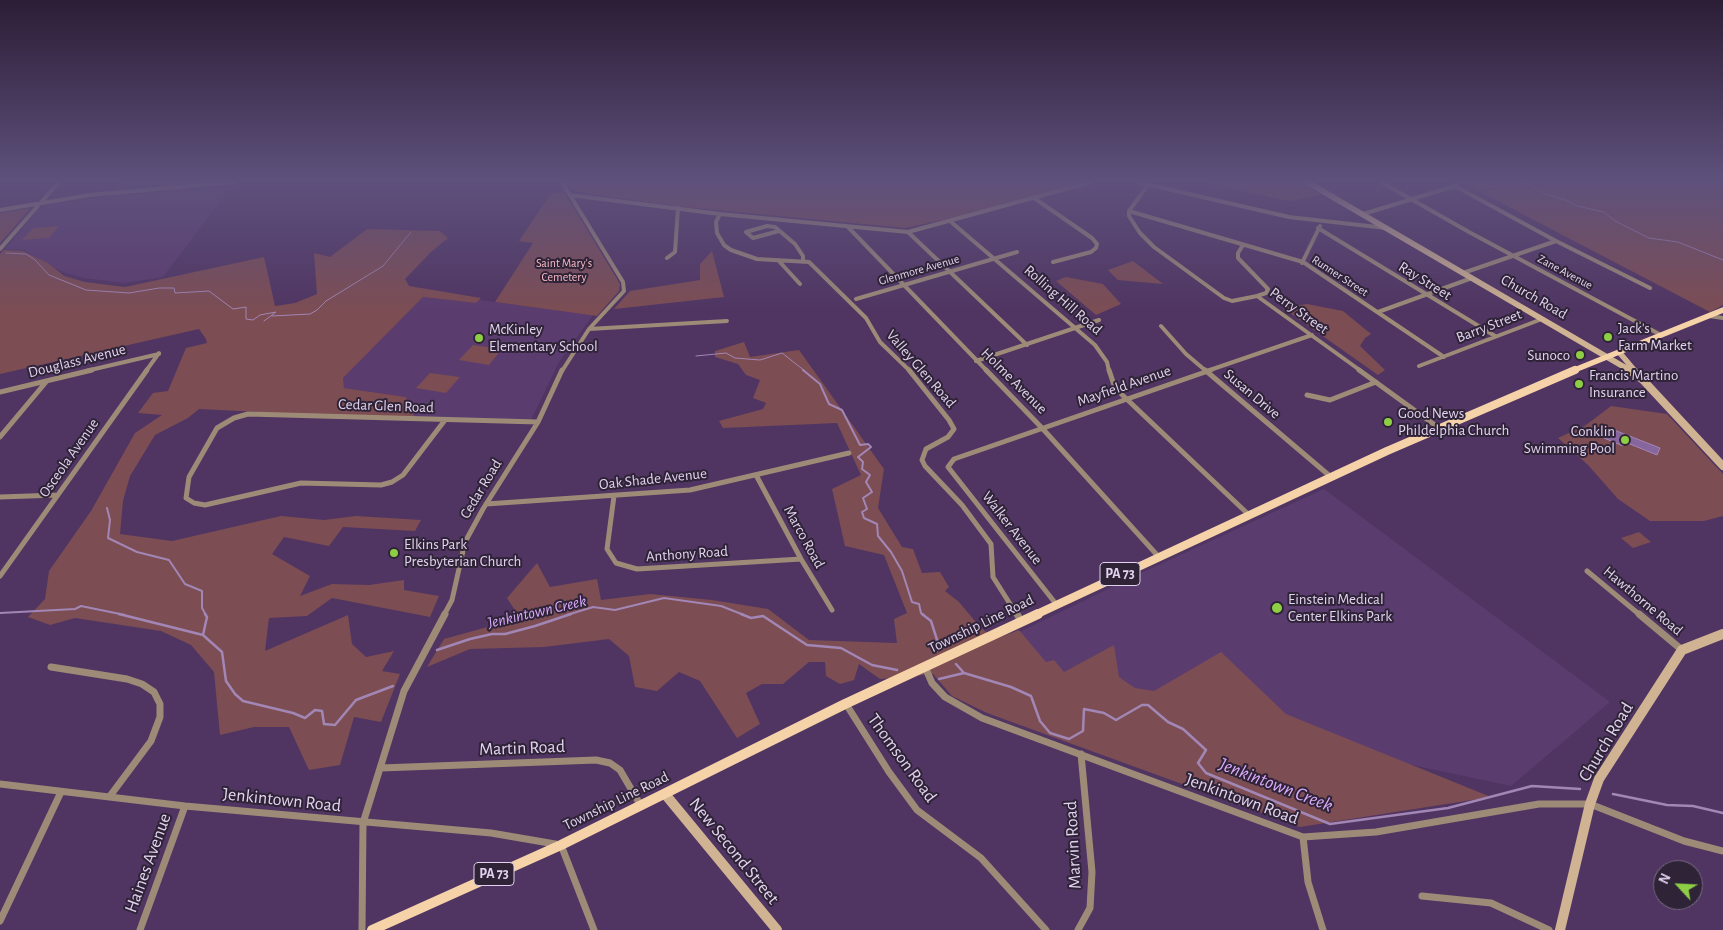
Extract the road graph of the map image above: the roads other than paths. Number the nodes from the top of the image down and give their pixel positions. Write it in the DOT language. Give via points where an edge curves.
graph roads {
  1 [pos="22,225"];
  2 [pos="589,225"];
  3 [pos="677,225"];
  4 [pos="716,225"];
  5 [pos="832,225"];
  6 [pos="933,225"];
  7 [pos="955,225"];
  8 [pos="1074,225"];
  9 [pos="1135,225"];
  10 [pos="1177,225"];
  11 [pos="1362,225"];
  12 [pos="1382,225"];
  13 [pos="1458,225"];
  14 [pos="1529,225"];
  15 [pos="848,227"];
  16 [pos="1318,228"];
  17 [pos="1386,228"];
  18 [pos="779,231"];
  19 [pos="908,232"];
  20 [pos="1556,241"];
  21 [pos="1243,245"];
  22 [pos="0,249"];
  23 [pos="1017,252"];
  24 [pos="1513,256"];
  25 [pos="667,258"];
  26 [pos="995,258"];
  27 [pos="777,260"];
  28 [pos="803,261"];
  29 [pos="1053,262"];
  30 [pos="1302,263"];
  31 [pos="948,271"];
  32 [pos="1463,273"];
  33 [pos="1472,278"];
  34 [pos="800,284"];
  35 [pos="902,285"];
  36 [pos="1650,288"];
  37 [pos="1257,296"];
  38 [pos="1427,296"];
  39 [pos="856,299"];
  40 [pos="1723,310"];
  41 [pos="1378,312"];
  42 [pos="1709,316"];
  43 [pos="1542,318"];
  44 [pos="1723,318"];
  45 [pos="1099,320"];
  46 [pos="728,321"];
  47 [pos="1161,326"];
  48 [pos="589,328"];
  49 [pos="1076,328"];
  50 [pos="1312,335"];
  51 [pos="1661,335"];
  52 [pos="1495,336"];
  53 [pos="1027,345"];
  54 [pos="1619,352"];
  55 [pos="159,354"];
  56 [pos="1608,356"];
  57 [pos="1444,357"];
  58 [pos="976,361"];
  59 [pos="1418,366"];
  60 [pos="1206,372"];
  61 [pos="1643,380"];
  62 [pos="46,381"];
  63 [pos="1376,382"];
  64 [pos="0,392"];
  65 [pos="1307,395"];
  66 [pos="1126,399"];
  67 [pos="444,420"];
  68 [pos="538,422"];
  69 [pos="1042,428"];
  70 [pos="1439,428"];
  71 [pos="0,437"];
  72 [pos="848,453"];
  73 [pos="1722,464"];
  74 [pos="948,466"];
  75 [pos="756,475"];
  76 [pos="1331,477"];
  77 [pos="58,495"];
  78 [pos="614,496"];
  79 [pos="0,497"];
  80 [pos="486,504"];
  81 [pos="1249,516"];
  82 [pos="1158,556"];
  83 [pos="801,559"];
  84 [pos="1587,571"];
  85 [pos="0,576"];
  86 [pos="1056,604"];
  87 [pos="832,610"];
  88 [pos="1021,621"];
  89 [pos="1723,634"];
  90 [pos="1682,650"];
  91 [pos="51,667"];
  92 [pos="925,667"];
  93 [pos="845,704"];
  94 [pos="1081,754"];
  95 [pos="381,768"];
  96 [pos="0,784"];
  97 [pos="61,792"];
  98 [pos="665,794"];
  99 [pos="110,796"];
  100 [pos="1590,804"];
  101 [pos="184,806"];
  102 [pos="642,806"];
  103 [pos="363,823"];
  104 [pos="1303,837"];
  105 [pos="561,845"];
  106 [pos="1723,851"];
  107 [pos="1422,896"];
  108 [pos="0,921"];
  109 [pos="140,930"];
  110 [pos="362,930"];
  111 [pos="372,930"];
  112 [pos="594,930"];
  113 [pos="777,930"];
  114 [pos="1046,930"];
  115 [pos="1078,930"];
  116 [pos="1322,930"];
  117 [pos="1549,930"];
  118 [pos="1560,930"];
  1 -- 22 [label="street"];
  2 -- 48 [label="street, Cedar Road" via="624,284 624,291"];
  3 -- 25 [label="street" via="675,252"];
  4 -- 27 [label="street" via="716,233 724,245 740,255"];
  5 -- 15 [label="street"];
  6 -- 19 [label="street"];
  7 -- 26 [label="street, Rolling Hill Road"];
  8 -- 29 [label="street" via="1092,238 1096,248 1082,256"];
  9 -- 37 [label="street, Perry Street" via="1154,247 1224,298 1239,301"];
  10 -- 21 [label="street, Runner Street"];
  11 -- 17 [label="street"];
  12 -- 17 [label="street, Church Road"];
  13 -- 24 [label="street, Zane Avenue"];
  14 -- 20 [label="street"];
  15 -- 19 [label="street"];
  15 -- 35 [label="street, Holme Avenue"];
  16 -- 30 [label="street"];
  16 -- 38 [label="street, Ray Street"];
  17 -- 32 [label="street, Church Road"];
  18 -- 18 [label="street" via="767,226 746,232 753,238"];
  18 -- 28 [label="street" via="795,244"];
  19 -- 31 [label="street"];
  20 -- 24 [label="street"];
  20 -- 36 [label="street"];
  21 -- 30 [label="street, Runner Street"];
  21 -- 37 [label="street" via="1238,258 1268,289"];
  23 -- 26 [label="street, Glenmore Avenue"];
  24 -- 32 [label="street"];
  24 -- 51 [label="street, Zane Avenue"];
  26 -- 31 [label="street, Glenmore Avenue"];
  26 -- 49 [label="street, Rolling Hill Road"];
  27 -- 28 [label="street"];
  27 -- 34 [label="street"];
  28 -- 88 [label="street, Valley Glen Road" via="809,262 855,306 880,342 902,362 949,420 954,429 948,437 926,449 922,460 992,544 994,577"];
  30 -- 41 [label="street, Runner Street"];
  31 -- 35 [label="street, Glenmore Avenue"];
  31 -- 53 [label="street"];
  32 -- 33 [label="street, Church Road"];
  33 -- 38 [label="street"];
  33 -- 43 [label="street, Church Road"];
  35 -- 39 [label="street, Glenmore Avenue"];
  35 -- 58 [label="street, Holme Avenue"];
  37 -- 50 [label="street, Perry Street"];
  38 -- 41 [label="street"];
  38 -- 52 [label="street, Ray Street"];
  40 -- 42 [label="main road, PA 73"];
  41 -- 57 [label="street, Runner Street"];
  42 -- 44 [label="street"];
  42 -- 51 [label="main road, PA 73"];
  43 -- 52 [label="street, Barry Street"];
  43 -- 56 [label="street, Church Road"];
  45 -- 49 [label="street"];
  46 -- 48 [label="street"];
  47 -- 60 [label="street, Susan Drive"];
  48 -- 68 [label="street, Cedar Road" via="566,362"];
  49 -- 53 [label="street"];
  49 -- 66 [label="street, Rolling Hill Road" via="1102,352 1115,388"];
  50 -- 60 [label="street, Mayfield Avenue"];
  50 -- 63 [label="street, Perry Street"];
  51 -- 54 [label="main road, PA 73"];
  52 -- 57 [label="street, Barry Street"];
  53 -- 58 [label="street"];
  54 -- 56 [label="main road, PA 73"];
  54 -- 61 [label="street"];
  55 -- 62 [label="street, Douglass Avenue"];
  55 -- 77 [label="street, Osceola Avenue"];
  56 -- 61 [label="street, Church Road"];
  56 -- 70 [label="main road, Township Line Road / PA 73"];
  57 -- 59 [label="street, Barry Street"];
  58 -- 69 [label="street, Holme Avenue"];
  60 -- 66 [label="street, Mayfield Avenue"];
  60 -- 76 [label="street, Susan Drive"];
  61 -- 73 [label="street, Church Road"];
  62 -- 64 [label="street, Douglass Avenue"];
  62 -- 71 [label="street"];
  63 -- 65 [label="street" via="1330,400"];
  63 -- 70 [label="street, Perry Street"];
  66 -- 69 [label="street, Mayfield Avenue"];
  66 -- 81 [label="street, Rolling Hill Road"];
  67 -- 67 [label="street, Cedar Glen Road" via="403,475 392,482 372,486 301,483 205,505 186,498 190,477 211,435 234,418 248,414"];
  67 -- 68 [label="street, Cedar Glen Road"];
  68 -- 80 [label="street, Cedar Road"];
  69 -- 74 [label="street, Mayfield Avenue" via="954,459"];
  69 -- 82 [label="street, Holme Avenue"];
  70 -- 76 [label="main road, Township Line Road / PA 73"];
  72 -- 75 [label="street, Oak Shade Avenue"];
  74 -- 86 [label="street, Walker Avenue"];
  75 -- 78 [label="street, Oak Shade Avenue" via="690,490"];
  75 -- 83 [label="street, Marco Road"];
  76 -- 81 [label="main road, Township Line Road / PA 73"];
  77 -- 79 [label="street"];
  77 -- 85 [label="street, Osceola Avenue"];
  78 -- 80 [label="street, Oak Shade Avenue"];
  78 -- 83 [label="street, Anthony Road" via="606,549 616,563 637,569"];
  80 -- 95 [label="street, Cedar Road" via="465,542 452,600 404,691"];
  81 -- 82 [label="main road, Township Line Road / PA 73"];
  82 -- 86 [label="main road, Township Line Road / PA 73"];
  83 -- 87 [label="street, Marco Road"];
  84 -- 90 [label="street, Hawthorne Road"];
  86 -- 88 [label="main road, Township Line Road / PA 73"];
  88 -- 92 [label="main road, Township Line Road / PA 73"];
  89 -- 90 [label="street"];
  90 -- 100 [label="street, Church Road" via="1599,779"];
  91 -- 99 [label="street" via="142,684 154,692 160,704 160,717 151,740"];
  92 -- 93 [label="main road, Township Line Road / PA 73"];
  92 -- 94 [label="street, Jenkintown Road" via="932,683 945,697 982,718"];
  93 -- 98 [label="main road, Township Line Road / PA 73"];
  93 -- 114 [label="street, Thomson Road" via="917,810 981,858"];
  94 -- 104 [label="street, Jenkintown Road"];
  94 -- 115 [label="street, Marvin Road" via="1092,872 1090,908"];
  95 -- 102 [label="street, Martin Road" via="596,760 610,763 620,770"];
  95 -- 103 [label="street, Cedar Road"];
  96 -- 97 [label="street, Jenkintown Road"];
  97 -- 99 [label="street, Jenkintown Road"];
  97 -- 108 [label="street"];
  98 -- 102 [label="main road, Township Line Road / PA 73"];
  98 -- 113 [label="street, New Second Street"];
  99 -- 101 [label="street, Jenkintown Road"];
  100 -- 104 [label="street, Jenkintown Road" via="1539,804 1376,832"];
  100 -- 106 [label="street, Jenkintown Road" via="1684,841"];
  100 -- 118 [label="street, Church Road"];
  101 -- 103 [label="street, Jenkintown Road"];
  101 -- 109 [label="street, Haines Avenue"];
  102 -- 105 [label="main road, Township Line Road / PA 73"];
  103 -- 105 [label="street, Jenkintown Road" via="491,832"];
  103 -- 110 [label="street, Cedar Road"];
  104 -- 116 [label="street" via="1308,882"];
  105 -- 111 [label="main road, Township Line Road / PA 73"];
  105 -- 112 [label="street"];
  107 -- 117 [label="street" via="1491,903"];
}
